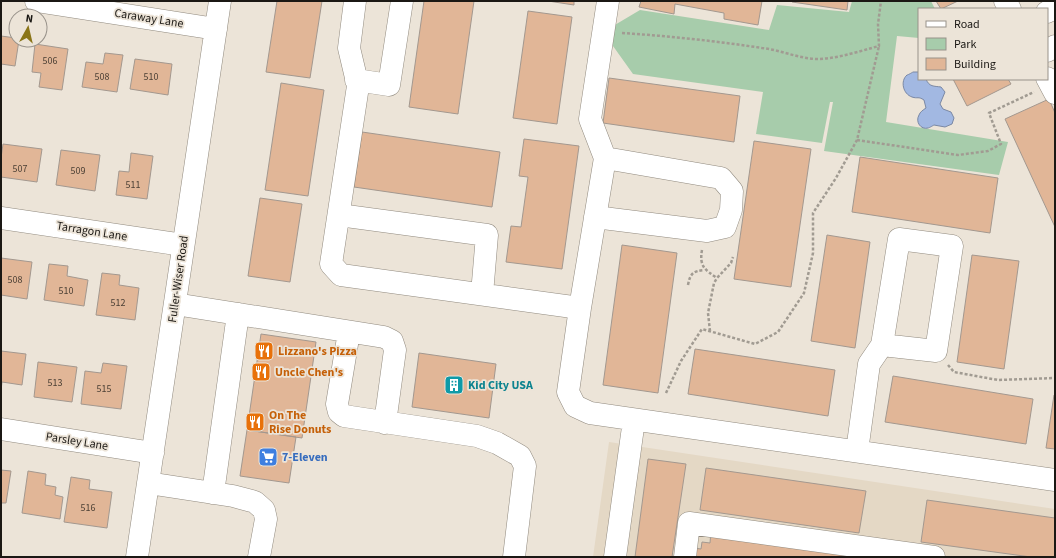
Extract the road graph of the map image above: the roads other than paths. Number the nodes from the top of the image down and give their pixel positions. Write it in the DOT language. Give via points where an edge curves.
graph roads {
  1 [pos="36,1"];
  2 [pos="220,1"];
  3 [pos="355,1"];
  4 [pos="402,1"];
  5 [pos="608,1"];
  6 [pos="216,29"];
  7 [pos="356,80"];
  8 [pos="605,158"];
  9 [pos="339,215"];
  10 [pos="595,217"];
  11 [pos="1,218"];
  12 [pos="183,245"];
  13 [pos="482,294"];
  14 [pos="174,304"];
  15 [pos="580,308"];
  16 [pos="238,314"];
  17 [pos="349,332"];
  18 [pos="882,345"];
  19 [pos="634,420"];
  20 [pos="385,423"];
  21 [pos="1,429"];
  22 [pos="857,451"];
  23 [pos="153,453"];
  24 [pos="1055,480"];
  25 [pos="148,483"];
  26 [pos="213,493"];
  27 [pos="137,557"];
  28 [pos="259,557"];
  29 [pos="514,557"];
  30 [pos="615,557"];
  31 [pos="685,557"];
  32 [pos="934,557"];
  1 -- 6 [label="street, Caraway Lane"];
  2 -- 6 [label="street, Fuller-Wiser Road"];
  3 -- 7 [label="street" via="349,48"];
  4 -- 7 [label="street" via="389,85"];
  5 -- 8 [label="street" via="590,119"];
  6 -- 12 [label="street, Fuller-Wiser Road"];
  7 -- 9 [label="street" via="358,86"];
  8 -- 10 [label="street"];
  8 -- 10 [label="street" via="721,178 732,191 731,210 725,227 707,231"];
  9 -- 13 [label="street" via="332,264 341,275"];
  9 -- 13 [label="street" via="487,235"];
  10 -- 15 [label="street"];
  11 -- 12 [label="street, Tarragon Lane"];
  12 -- 14 [label="street, Fuller-Wiser Road"];
  13 -- 15 [label="street"];
  14 -- 16 [label="street"];
  14 -- 23 [label="street, Fuller-Wiser Road"];
  15 -- 19 [label="street" via="568,392 575,406 590,413"];
  16 -- 17 [label="street"];
  16 -- 26 [label="street"];
  17 -- 20 [label="street" via="384,337 392,341 395,350"];
  17 -- 20 [label="street" via="339,412 344,416"];
  18 -- 18 [label="street" via="899,239 952,246 936,351"];
  18 -- 22 [label="street" via="869,364"];
  19 -- 22 [label="street"];
  19 -- 30 [label="street"];
  20 -- 29 [label="street" via="477,436 497,443 520,456 525,466"];
  21 -- 23 [label="street, Parsley Lane"];
  22 -- 24 [label="street"];
  23 -- 25 [label="street, Fuller-Wiser Road"];
  25 -- 26 [label="street"];
  25 -- 27 [label="street, Fuller-Wiser Road"];
  26 -- 28 [label="street" via="255,502 264,510 266,519"];
  31 -- 32 [label="street" via="689,523"];
}
